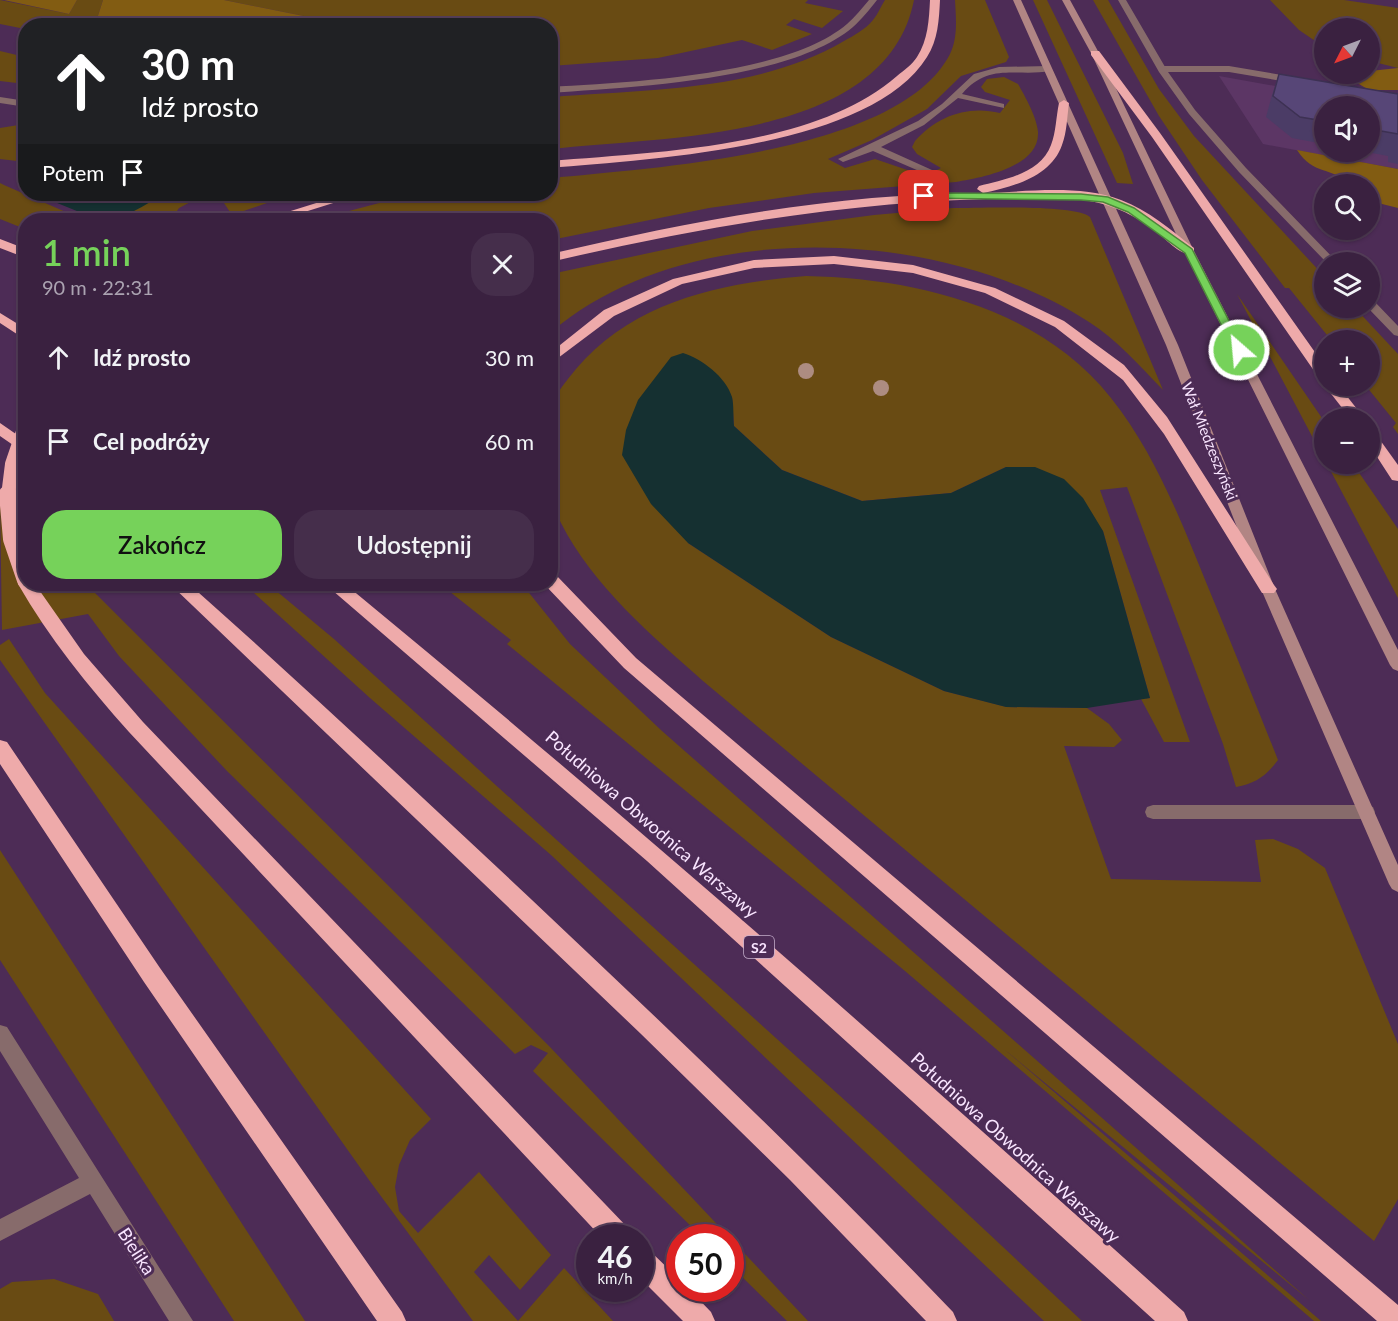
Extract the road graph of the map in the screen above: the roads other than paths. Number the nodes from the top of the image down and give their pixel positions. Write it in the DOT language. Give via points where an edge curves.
graph roads {
  1 [pos="873,0"];
  2 [pos="935,0"];
  3 [pos="1017,0"];
  4 [pos="1066,0"];
  5 [pos="1122,0"];
  6 [pos="1095,53"];
  7 [pos="1048,69"];
  8 [pos="1162,69"];
  9 [pos="1310,83"];
  10 [pos="558,89"];
  11 [pos="955,95"];
  12 [pos="0,100"];
  13 [pos="18,103"];
  14 [pos="1064,103"];
  15 [pos="1001,106"];
  16 [pos="874,148"];
  17 [pos="843,159"];
  18 [pos="558,164"];
  19 [pos="929,172"];
  20 [pos="955,195"];
  21 [pos="1105,199"];
  22 [pos="332,201"];
  23 [pos="292,213"];
  24 [pos="0,243"];
  25 [pos="18,251"];
  26 [pos="1189,251"];
  27 [pos="1322,252"];
  28 [pos="558,256"];
  29 [pos="1380,314"];
  30 [pos="0,317"];
  31 [pos="18,330"];
  32 [pos="1398,333"];
  33 [pos="558,353"];
  34 [pos="1314,361"];
  35 [pos="1340,396"];
  36 [pos="1349,408"];
  37 [pos="0,428"];
  38 [pos="18,443"];
  39 [pos="18,445"];
  40 [pos="1380,450"];
  41 [pos="1398,476"];
  42 [pos="18,563"];
  43 [pos="558,587"];
  44 [pos="1268,589"];
  45 [pos="31,591"];
  46 [pos="187,591"];
  47 [pos="342,591"];
  48 [pos="1398,664"];
  49 [pos="0,748"];
  50 [pos="1153,812"];
  51 [pos="1367,812"];
  52 [pos="1398,884"];
  53 [pos="0,1034"];
  54 [pos="92,1182"];
  55 [pos="607,1224"];
  56 [pos="0,1230"];
  57 [pos="654,1273"];
  58 [pos="182,1321"];
  59 [pos="393,1321"];
  60 [pos="702,1321"];
  61 [pos="944,1321"];
  62 [pos="1175,1321"];
  63 [pos="1396,1321"];
  1 -- 10 [label="street" via="843,30 778,59 719,73"];
  2 -- 18 [label="highway" via="932,33 918,63 885,92 845,112 740,143"];
  3 -- 7 [label="main road, Wał Miedzeszyński"];
  4 -- 6 [label="main road"];
  5 -- 8 [label="street"];
  6 -- 26 [label="main road"];
  6 -- 34 [label="highway"];
  7 -- 11 [label="street" via="981,74"];
  7 -- 14 [label="main road, Wał Miedzeszyński"];
  8 -- 9 [label="street" via="1229,69"];
  8 -- 27 [label="street" via="1191,112"];
  11 -- 15 [label="street"];
  11 -- 16 [label="street" via="904,133"];
  12 -- 13 [label="street"];
  14 -- 20 [label="highway" via="1053,153 1043,164 1008,182"];
  14 -- 21 [label="main road, Wał Miedzeszyński"];
  16 -- 17 [label="street"];
  16 -- 19 [label="street"];
  20 -- 21 [label="highway"];
  20 -- 28 [label="highway" via="782,210"];
  21 -- 26 [label="highway" via="1131,210"];
  21 -- 44 [label="main road, Wał Miedzeszyński" via="1172,345"];
  22 -- 23 [label="highway"];
  24 -- 25 [label="highway"];
  26 -- 48 [label="main road"];
  29 -- 32 [label="street"];
  30 -- 31 [label="highway"];
  33 -- 44 [label="highway" via="591,324 640,296 732,267 789,261 849,261 921,271 969,284 1030,307 1066,327 1121,370 1162,421"];
  35 -- 36 [label="highway"];
  37 -- 38 [label="highway"];
  39 -- 42 [label="highway, bridge" via="11,464 6,516"];
  40 -- 41 [label="highway"];
  43 -- 63 [label="highway" via="630,663"];
  44 -- 51 [label="main road, Wał Miedzeszyński"];
  45 -- 55 [label="highway" via="85,670 136,727"];
  46 -- 61 [label="highway" via="280,674 620,998 866,1238"];
  47 -- 62 [label="highway, Południowa Obwodnica Warszawy / S2" via="590,798"];
  49 -- 59 [label="highway" via="152,975"];
  50 -- 51 [label="street"];
  51 -- 52 [label="main road, Wał Miedzeszyński"];
  53 -- 54 [label="street, Bielika"];
  54 -- 56 [label="street"];
  54 -- 58 [label="street, Bielika"];
  57 -- 60 [label="highway"];
}
